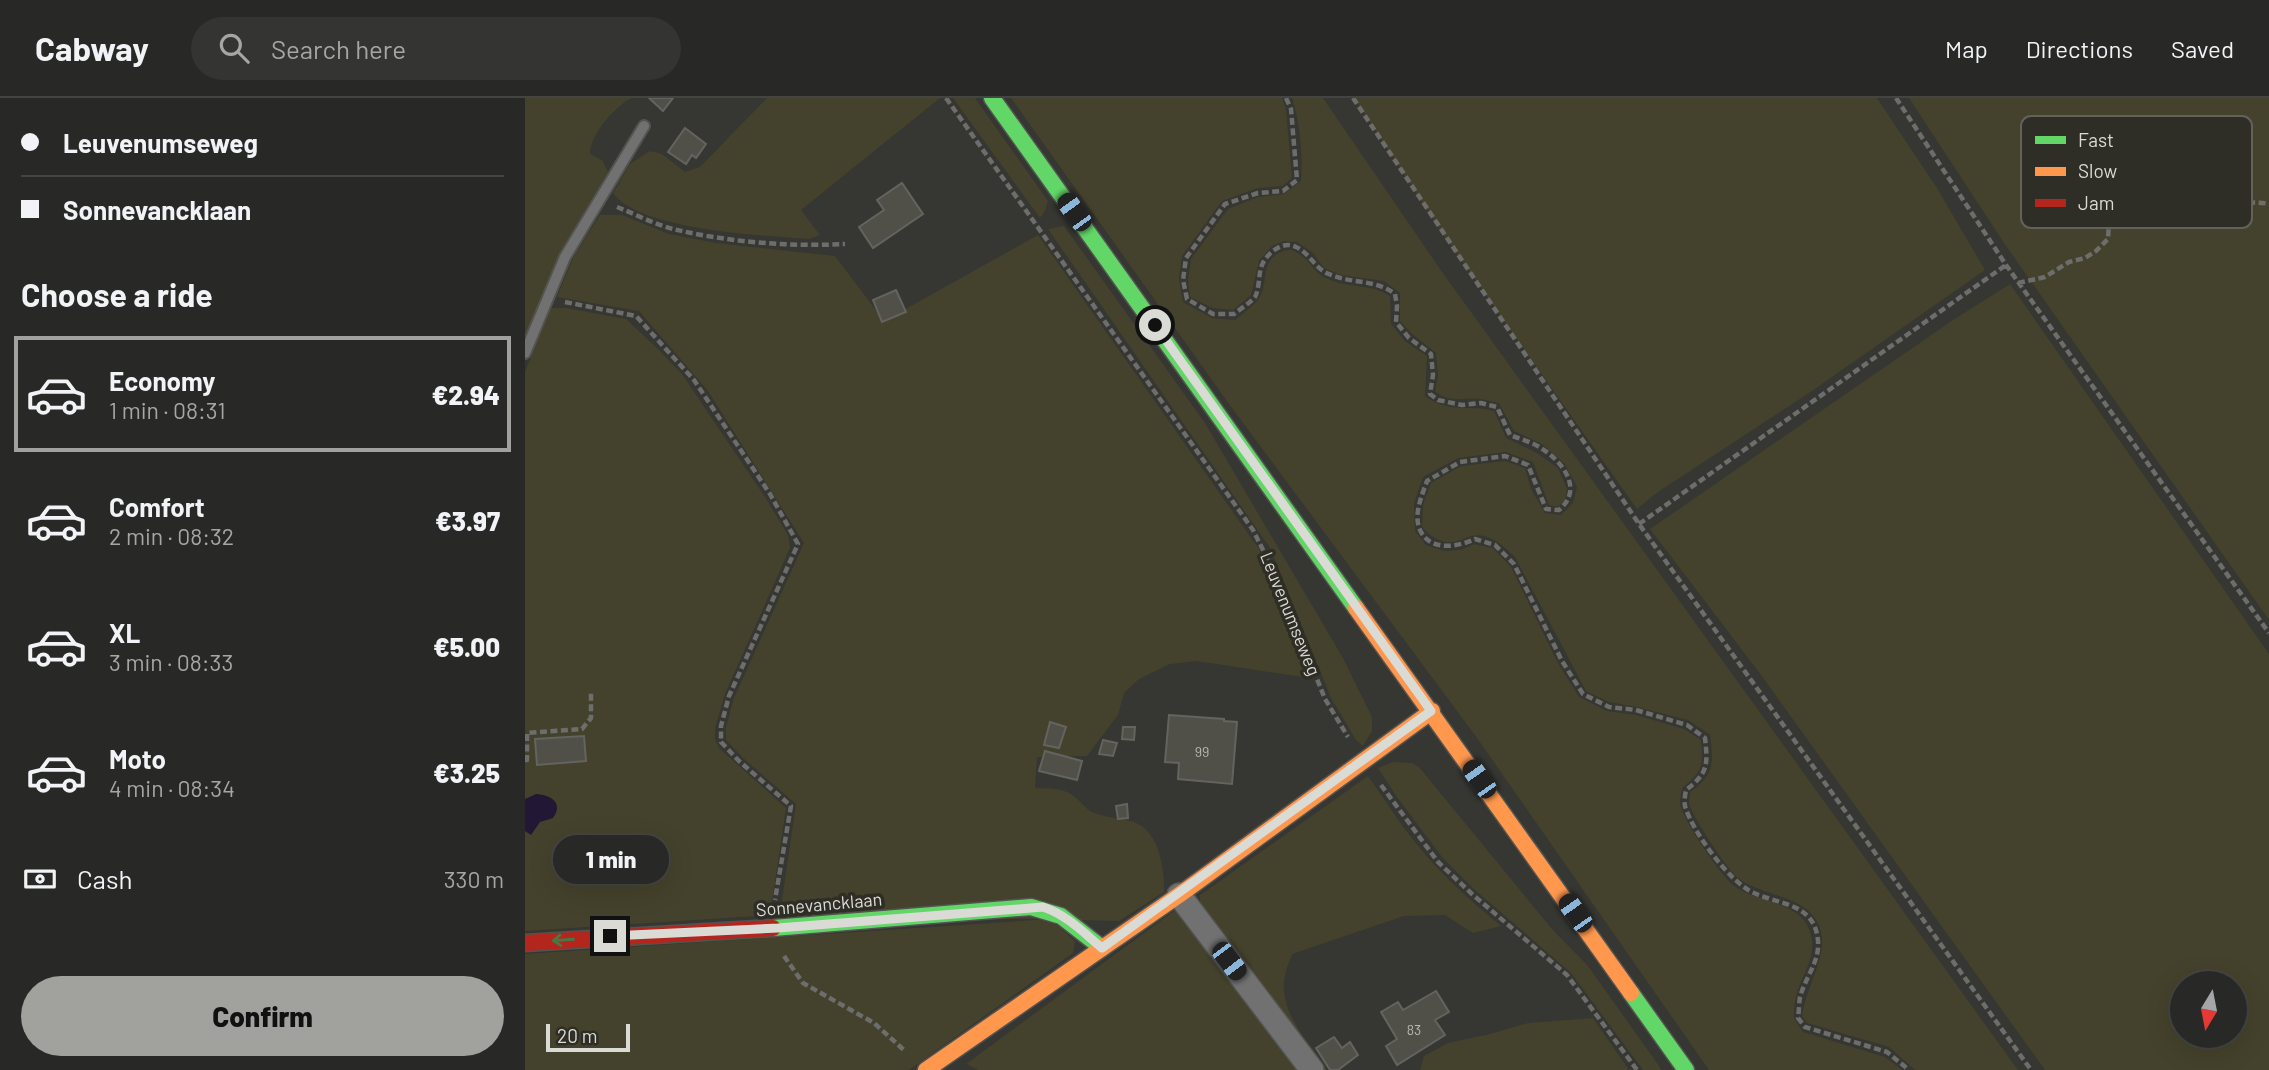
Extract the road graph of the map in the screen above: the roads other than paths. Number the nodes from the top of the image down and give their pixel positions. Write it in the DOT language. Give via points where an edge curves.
graph roads {
  1 [pos="992,98"];
  2 [pos="644,127"];
  3 [pos="525,353"];
  4 [pos="1431,711"];
  5 [pos="1179,895"];
  6 [pos="525,943"];
  7 [pos="1102,948"];
  8 [pos="926,1070"];
  9 [pos="1312,1070"];
  10 [pos="1686,1070"];
  1 -- 4 [label="street"];
  2 -- 3 [label="lane" via="565,257"];
  4 -- 5 [label="street"];
  4 -- 10 [label="street"];
  5 -- 7 [label="street"];
  5 -- 9 [label="street"];
  7 -- 6 [label="street, Sonnevancklaan, one-way" via="1071,922 1043,907"];
  7 -- 8 [label="street"];
}
